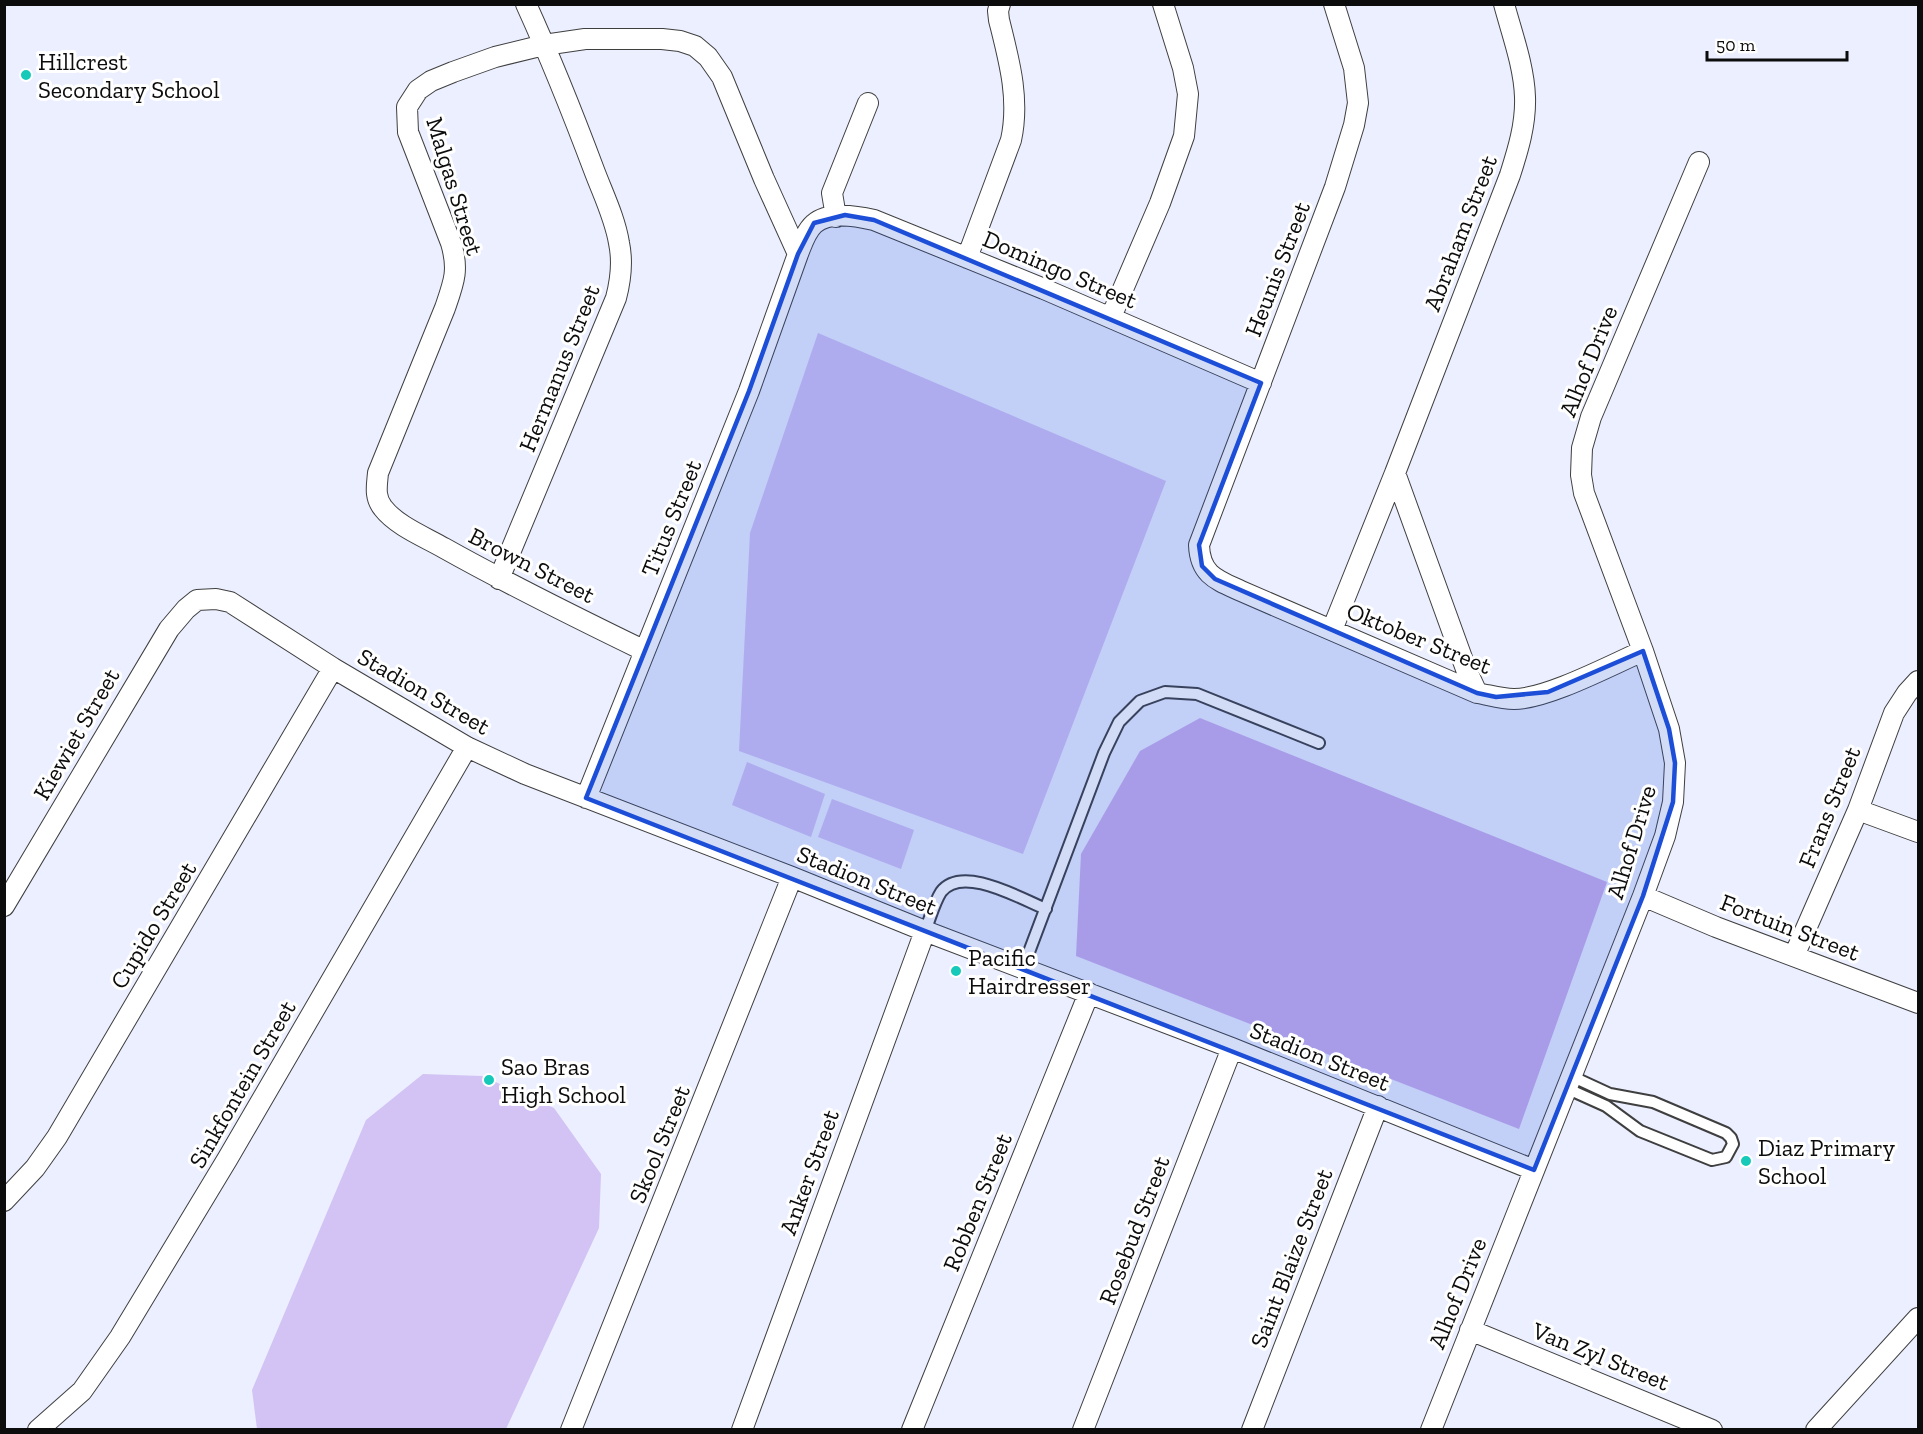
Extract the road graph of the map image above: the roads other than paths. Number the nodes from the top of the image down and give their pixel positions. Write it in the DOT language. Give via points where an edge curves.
graph roads {
  1 [pos="526,4"];
  2 [pos="1163,4"];
  3 [pos="1334,4"];
  4 [pos="1504,4"];
  5 [pos="1000,5"];
  6 [pos="544,45"];
  7 [pos="868,104"];
  8 [pos="1700,162"];
  9 [pos="836,217"];
  10 [pos="798,254"];
  11 [pos="967,258"];
  12 [pos="1111,317"];
  13 [pos="1261,383"];
  14 [pos="1395,473"];
  15 [pos="397,520"];
  16 [pos="1199,545"];
  17 [pos="499,579"];
  18 [pos="203,598"];
  19 [pos="1332,630"];
  20 [pos="645,651"];
  21 [pos="1643,651"];
  22 [pos="333,668"];
  23 [pos="1918,681"];
  24 [pos="1477,693"];
  25 [pos="1319,743"];
  26 [pos="467,747"];
  27 [pos="586,798"];
  28 [pos="1858,810"];
  29 [pos="1918,832"];
  30 [pos="792,877"];
  31 [pos="1643,896"];
  32 [pos="4,906"];
  33 [pos="1046,909"];
  34 [pos="925,931"];
  35 [pos="1794,956"];
  36 [pos="1023,968"];
  37 [pos="1089,993"];
  38 [pos="1918,1003"];
  39 [pos="1232,1048"];
  40 [pos="1569,1082"];
  41 [pos="1378,1106"];
  42 [pos="1534,1170"];
  43 [pos="4,1200"];
  44 [pos="1918,1318"];
  45 [pos="1470,1330"];
  46 [pos="38,1430"];
  47 [pos="571,1430"];
  48 [pos="742,1430"];
  49 [pos="912,1430"];
  50 [pos="1083,1430"];
  51 [pos="1252,1430"];
  52 [pos="1431,1430"];
  53 [pos="1712,1430"];
  54 [pos="1816,1430"];
  1 -- 6 [label="street, Hermanus Street"];
  2 -- 12 [label="street" via="1188,94 1184,136"];
  3 -- 13 [label="street, Heunis Street" via="1354,68 1358,103 1354,125 1335,187"];
  4 -- 14 [label="street, Abraham Street" via="1525,96 1521,140"];
  5 -- 11 [label="street" via="999,20 1016,101 1015,123"];
  6 -- 10 [label="street" via="585,39 662,39 695,45 722,77"];
  6 -- 15 [label="street, Malgas Street" via="495,57 431,81 418,90 407,107 408,132 456,261 454,284 378,473 377,497 382,508"];
  6 -- 17 [label="street, Hermanus Street" via="613,220 622,266 621,282"];
  7 -- 9 [label="street" via="832,193"];
  8 -- 21 [label="street, Alhof Drive" via="1591,417 1582,448 1584,493"];
  9 -- 10 [label="street, Titus Street" via="814,223"];
  9 -- 11 [label="street, Domingo Street" via="874,220"];
  10 -- 20 [label="street, Titus Street" via="749,391"];
  11 -- 12 [label="street, Domingo Street"];
  12 -- 13 [label="street, Domingo Street"];
  13 -- 16 [label="street, Heunis Street"];
  14 -- 19 [label="street, Abraham Street"];
  14 -- 24 [label="street"];
  15 -- 17 [label="street, Brown Street"];
  16 -- 19 [label="street, Oktober Street" via="1202,566 1215,579"];
  17 -- 20 [label="street, Brown Street"];
  18 -- 22 [label="street, Stadion Street" via="230,602"];
  18 -- 32 [label="street, Kiewiet Street" via="186,609 168,629"];
  19 -- 24 [label="street, Oktober Street"];
  20 -- 27 [label="street, Titus Street"];
  21 -- 24 [label="street, Oktober Street" via="1529,697 1514,699"];
  21 -- 31 [label="street, Alhof Drive" via="1669,729 1676,784 1665,836"];
  22 -- 26 [label="street, Stadion Street"];
  22 -- 43 [label="street, Cupido Street" via="57,1137 35,1168"];
  23 -- 28 [label="street, Frans Street" via="1894,713"];
  25 -- 33 [label="lane" via="1197,694 1165,692 1140,701 1119,722 1104,753"];
  26 -- 27 [label="street, Stadion Street"];
  26 -- 46 [label="street, Sinkfontein Street" via="120,1337 82,1391"];
  27 -- 30 [label="street, Stadion Street"];
  28 -- 29 [label="street"];
  28 -- 35 [label="street, Frans Street"];
  30 -- 34 [label="street, Stadion Street"];
  30 -- 47 [label="street, Skool Street"];
  31 -- 35 [label="street, Fortuin Street"];
  31 -- 40 [label="street, Alhof Drive"];
  33 -- 34 [label="lane" via="981,882 964,881 941,892"];
  33 -- 36 [label="lane"];
  34 -- 36 [label="street, Stadion Street"];
  34 -- 48 [label="street, Anker Street"];
  35 -- 38 [label="street, Fortuin Street"];
  36 -- 37 [label="street, Stadion Street"];
  37 -- 39 [label="street, Stadion Street"];
  37 -- 49 [label="street, Robben Street"];
  39 -- 41 [label="street, Stadion Street"];
  39 -- 50 [label="street, Rosebud Street"];
  40 -- 40 [label="lane" via="1653,1102 1726,1133 1733,1144 1726,1157 1712,1160 1640,1131"];
  40 -- 42 [label="street, Alhof Drive"];
  41 -- 42 [label="street, Stadion Street"];
  41 -- 51 [label="street, Saint Blaize Street"];
  42 -- 45 [label="street, Alhof Drive"];
  44 -- 54 [label="street"];
  45 -- 52 [label="street, Alhof Drive"];
  45 -- 53 [label="street, Van Zyl Street"];
}
